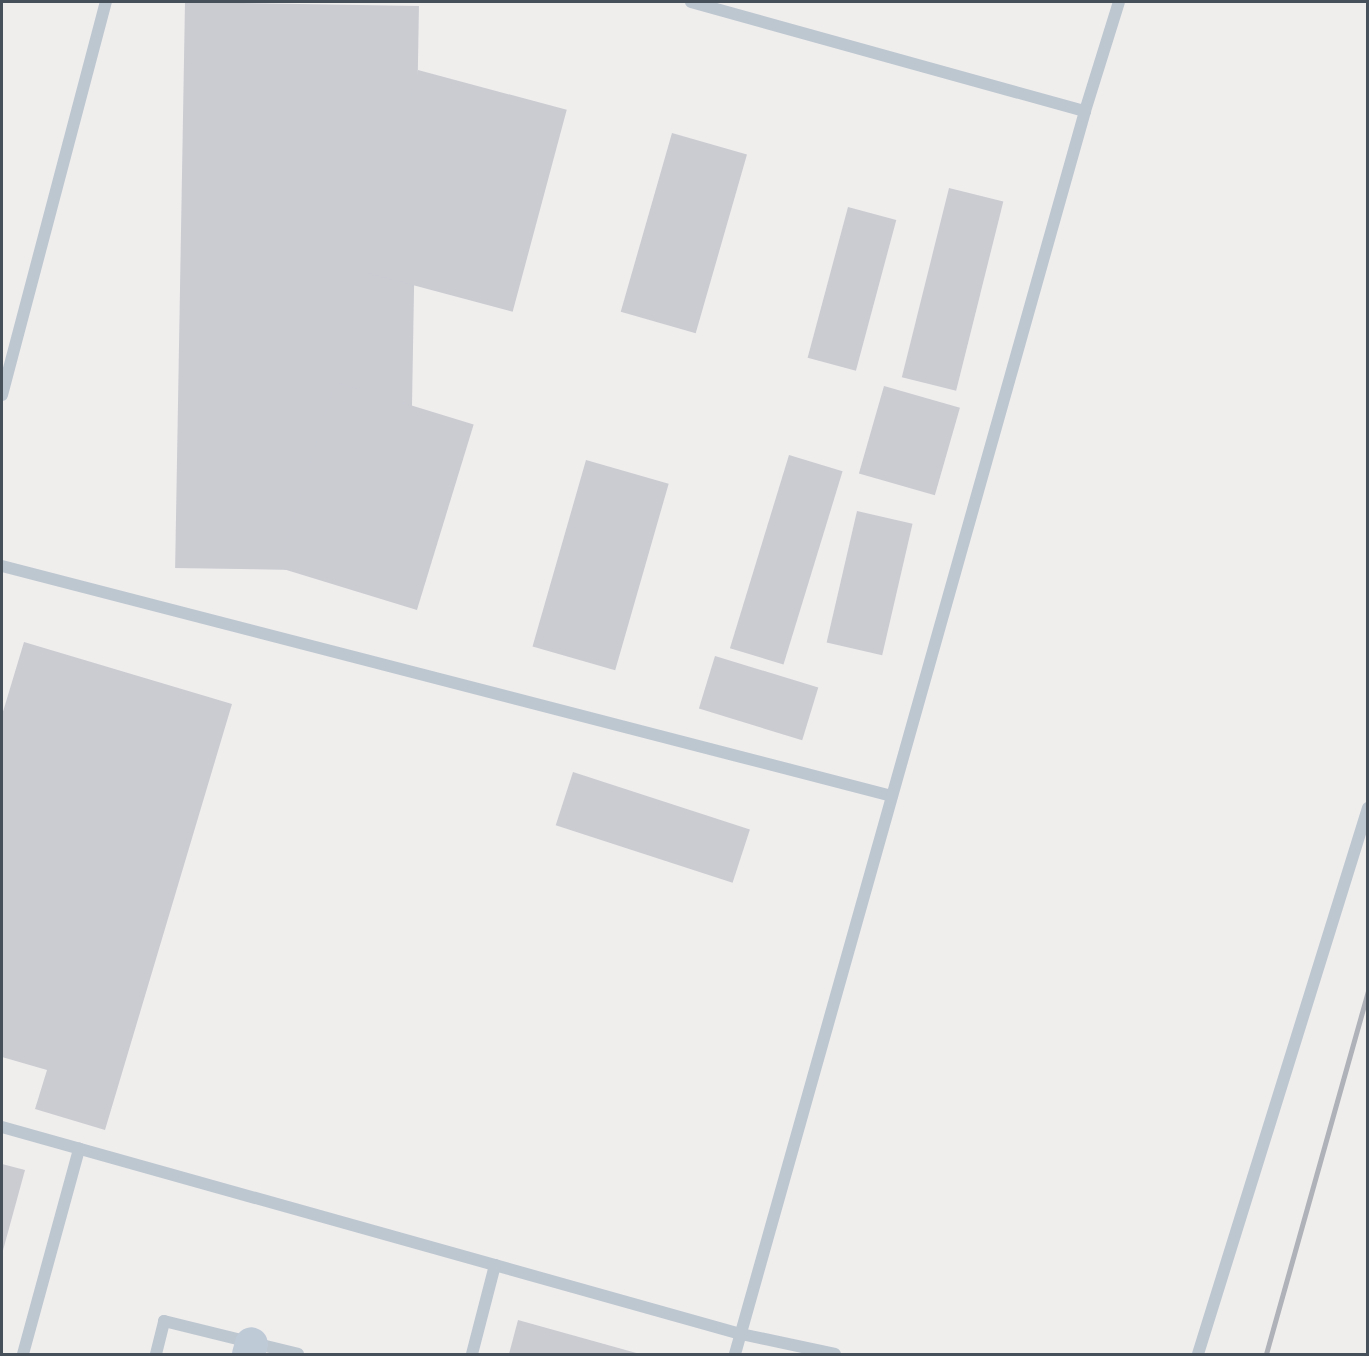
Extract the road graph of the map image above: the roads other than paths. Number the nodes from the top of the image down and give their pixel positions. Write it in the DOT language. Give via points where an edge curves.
graph roads {
  1 [pos="106,2"];
  2 [pos="691,2"];
  3 [pos="1119,2"];
  4 [pos="1085,111"];
  5 [pos="2,395"];
  6 [pos="2,566"];
  7 [pos="892,796"];
  8 [pos="1368,808"];
  9 [pos="2,1127"];
  10 [pos="79,1149"];
  11 [pos="495,1265"];
  12 [pos="741,1334"];
  13 [pos="250,1349"];
  14 [pos="23,1354"];
  15 [pos="156,1354"];
  16 [pos="298,1354"];
  17 [pos="472,1354"];
  18 [pos="735,1354"];
  19 [pos="835,1354"];
  20 [pos="1198,1354"];
  1 -- 5 [label="lane"];
  2 -- 4 [label="lane"];
  3 -- 4 [label="lane"];
  4 -- 7 [label="lane"];
  6 -- 7 [label="lane"];
  7 -- 12 [label="lane"];
  8 -- 20 [label="lane"];
  9 -- 10 [label="lane"];
  10 -- 11 [label="lane"];
  10 -- 14 [label="lane"];
  11 -- 12 [label="lane"];
  11 -- 17 [label="lane"];
  12 -- 18 [label="lane"];
  12 -- 19 [label="lane"];
  13 -- 15 [label="lane" via="164,1321"];
  13 -- 16 [label="lane"];
}
